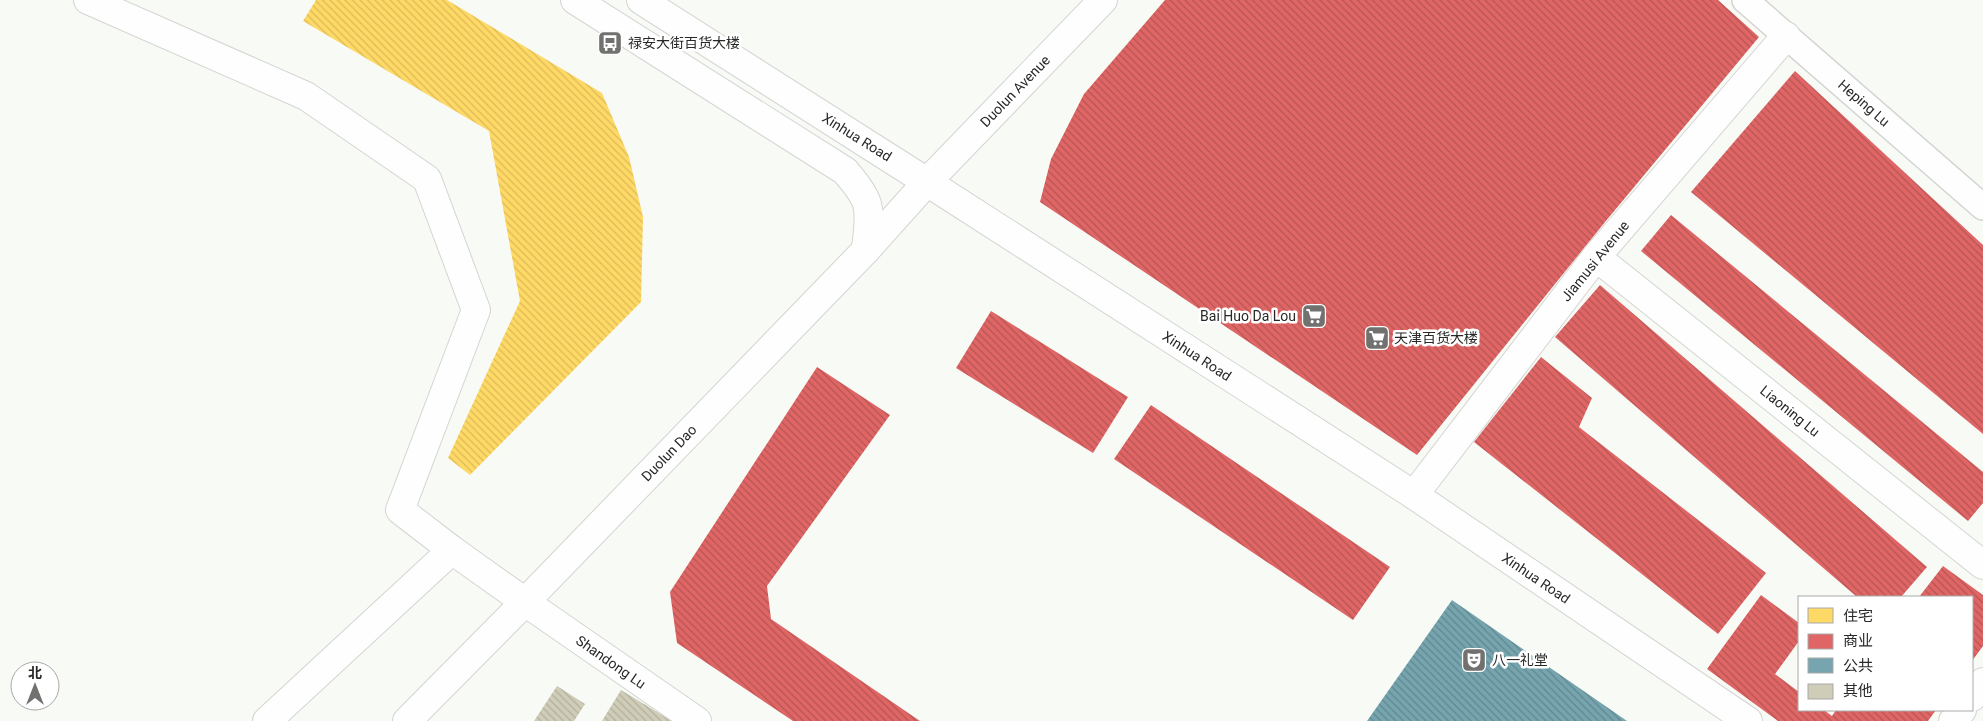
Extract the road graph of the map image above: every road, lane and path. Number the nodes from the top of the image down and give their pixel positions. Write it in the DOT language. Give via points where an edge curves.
graph roads {
  1 [pos="88,0"];
  2 [pos="575,0"];
  3 [pos="641,0"];
  4 [pos="1103,0"];
  5 [pos="1745,0"];
  6 [pos="1786,36"];
  7 [pos="927,182"];
  8 [pos="1983,206"];
  9 [pos="866,250"];
  10 [pos="1596,257"];
  11 [pos="1414,495"];
  12 [pos="452,550"];
  13 [pos="1983,565"];
  14 [pos="525,602"];
  15 [pos="1983,682"];
  16 [pos="1973,696"];
  17 [pos="1961,711"];
  18 [pos="267,721"];
  19 [pos="407,721"];
  20 [pos="697,721"];
  21 [pos="1748,721"];
  22 [pos="1953,721"];
  1 -- 12 [label="street, Shandong Lu" via="306,96 426,180 476,310 400,510"];
  2 -- 9 [label="street" via="845,171 861,189 870,209"];
  3 -- 7 [label="street, Xinhua Road"];
  4 -- 7 [label="street, Duolun Avenue"];
  5 -- 6 [label="street, Heping Lu"];
  6 -- 8 [label="street, Heping Lu"];
  6 -- 10 [label="street, Jiamusi Avenue"];
  7 -- 9 [label="street, Duolun Dao"];
  7 -- 11 [label="street, Xinhua Road"];
  9 -- 14 [label="street, Duolun Dao"];
  10 -- 11 [label="street, Jiamusi Avenue"];
  10 -- 13 [label="street, Liaoning Lu"];
  11 -- 21 [label="street, Xinhua Road"];
  12 -- 14 [label="street, Shandong Lu"];
  12 -- 18 [label="street"];
  14 -- 19 [label="street, Duolun Dao"];
  14 -- 20 [label="street, Shandong Lu"];
  15 -- 16 [label="street"];
  17 -- 22 [label="street"];
}
